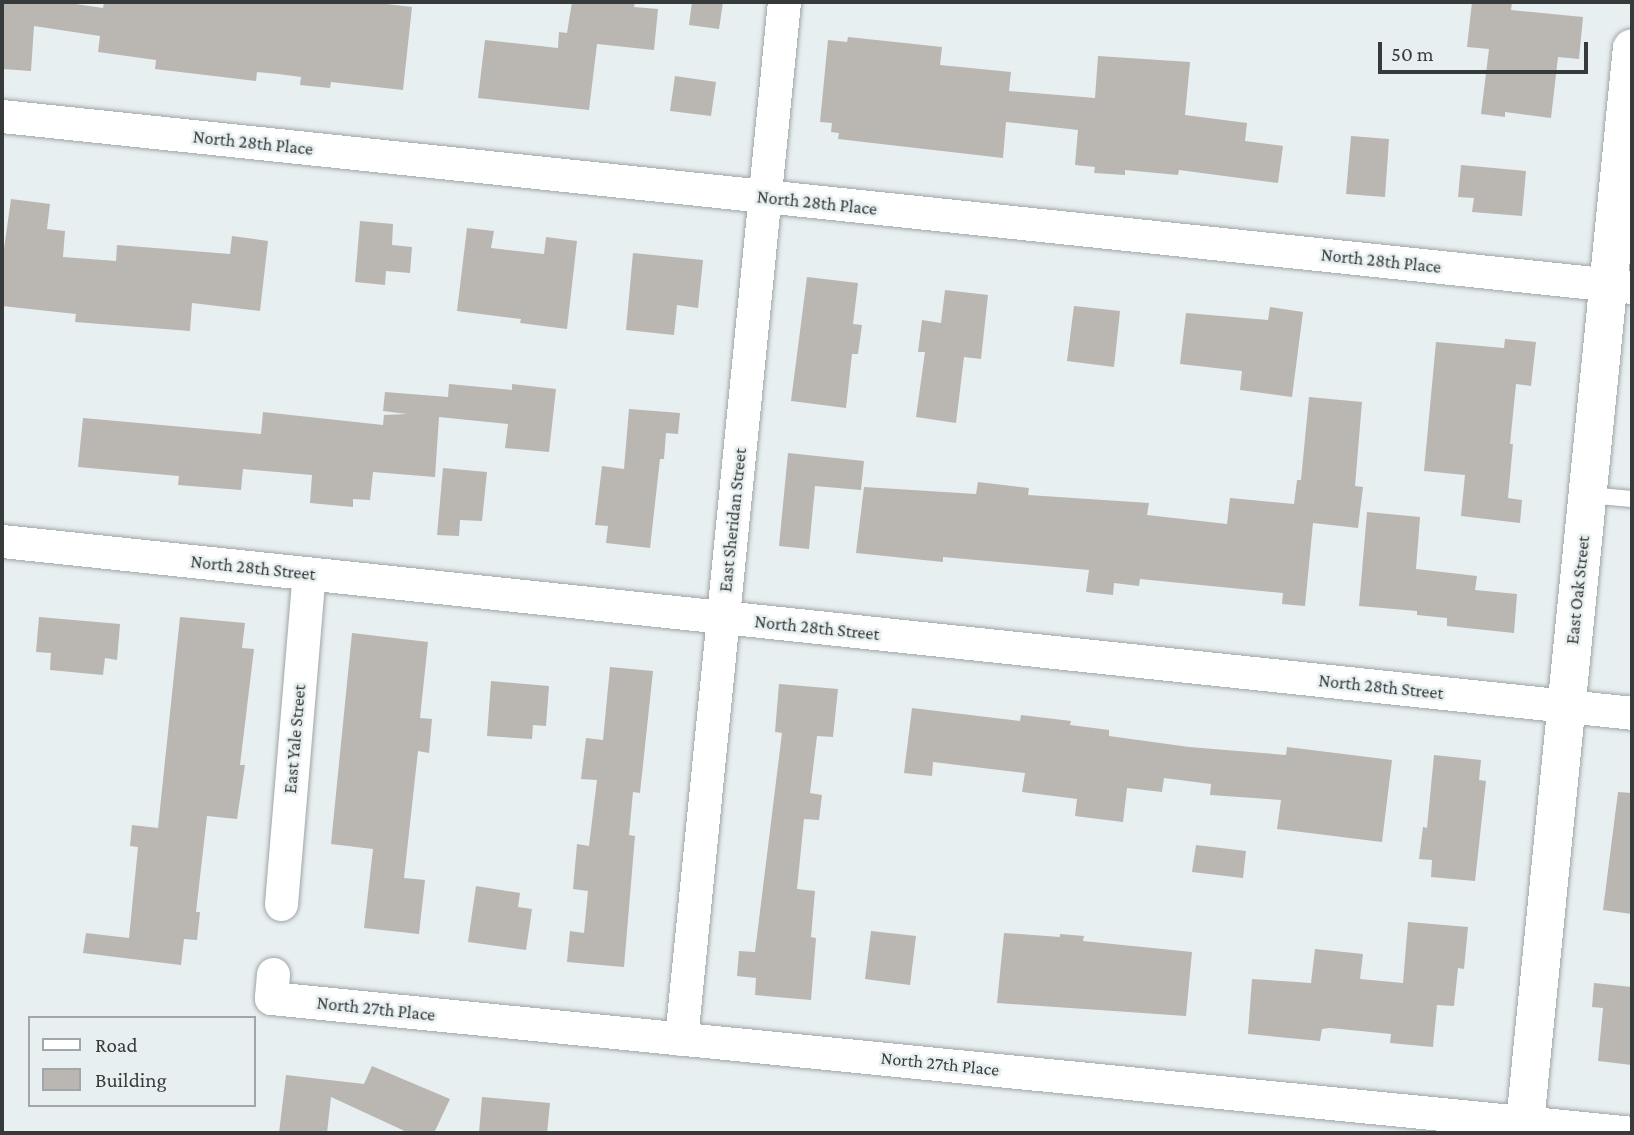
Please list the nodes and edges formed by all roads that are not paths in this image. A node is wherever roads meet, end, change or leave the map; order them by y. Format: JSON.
{"nodes":[{"id":1,"x":784,"y":2,"type":"edge"},
{"id":2,"x":1631,"y":65,"type":"edge"},
{"id":3,"x":2,"y":116,"type":"edge"},
{"id":4,"x":765,"y":197,"type":"junction"},
{"id":5,"x":1620,"y":286,"type":"edge"},
{"id":6,"x":1588,"y":495,"type":"junction"},
{"id":7,"x":1632,"y":499,"type":"edge"},
{"id":8,"x":2,"y":541,"type":"edge"},
{"id":9,"x":309,"y":574,"type":"junction"},
{"id":10,"x":723,"y":619,"type":"junction"},
{"id":11,"x":1567,"y":706,"type":"junction"},
{"id":12,"x":1632,"y":713,"type":"edge"},
{"id":13,"x":281,"y":904,"type":"dead end"},
{"id":14,"x":273,"y":974,"type":"dead end"},
{"id":15,"x":681,"y":1039,"type":"junction"},
{"id":16,"x":1525,"y":1128,"type":"edge"},
{"id":17,"x":1632,"y":1133,"type":"edge"}],
"edges":[{"from":1,"to":4,"type":"street","name":"East Sheridan Street"},
{"from":2,"to":5,"type":"street","name":"East Oak Street"},
{"from":3,"to":4,"type":"street","name":"North 28th Place"},
{"from":4,"to":5,"type":"street","name":"North 28th Place"},
{"from":4,"to":10,"type":"street","name":"East Sheridan Street"},
{"from":5,"to":6,"type":"street","name":"East Oak Street"},
{"from":6,"to":7,"type":"lane"},
{"from":6,"to":11,"type":"street","name":"East Oak Street"},
{"from":8,"to":9,"type":"street","name":"North 28th Street"},
{"from":9,"to":10,"type":"street","name":"North 28th Street"},
{"from":9,"to":13,"type":"street","name":"East Yale Street"},
{"from":10,"to":11,"type":"street","name":"North 28th Street"},
{"from":10,"to":15,"type":"street","name":"East Sheridan Street"},
{"from":11,"to":12,"type":"street","name":"North 28th Street"},
{"from":11,"to":16,"type":"street","name":"East Oak Street"},
{"from":14,"to":15,"type":"street","name":"North 27th Place"},
{"from":15,"to":16,"type":"street","name":"North 27th Place"},
{"from":16,"to":17,"type":"street","name":"North 27th Place"}]}
